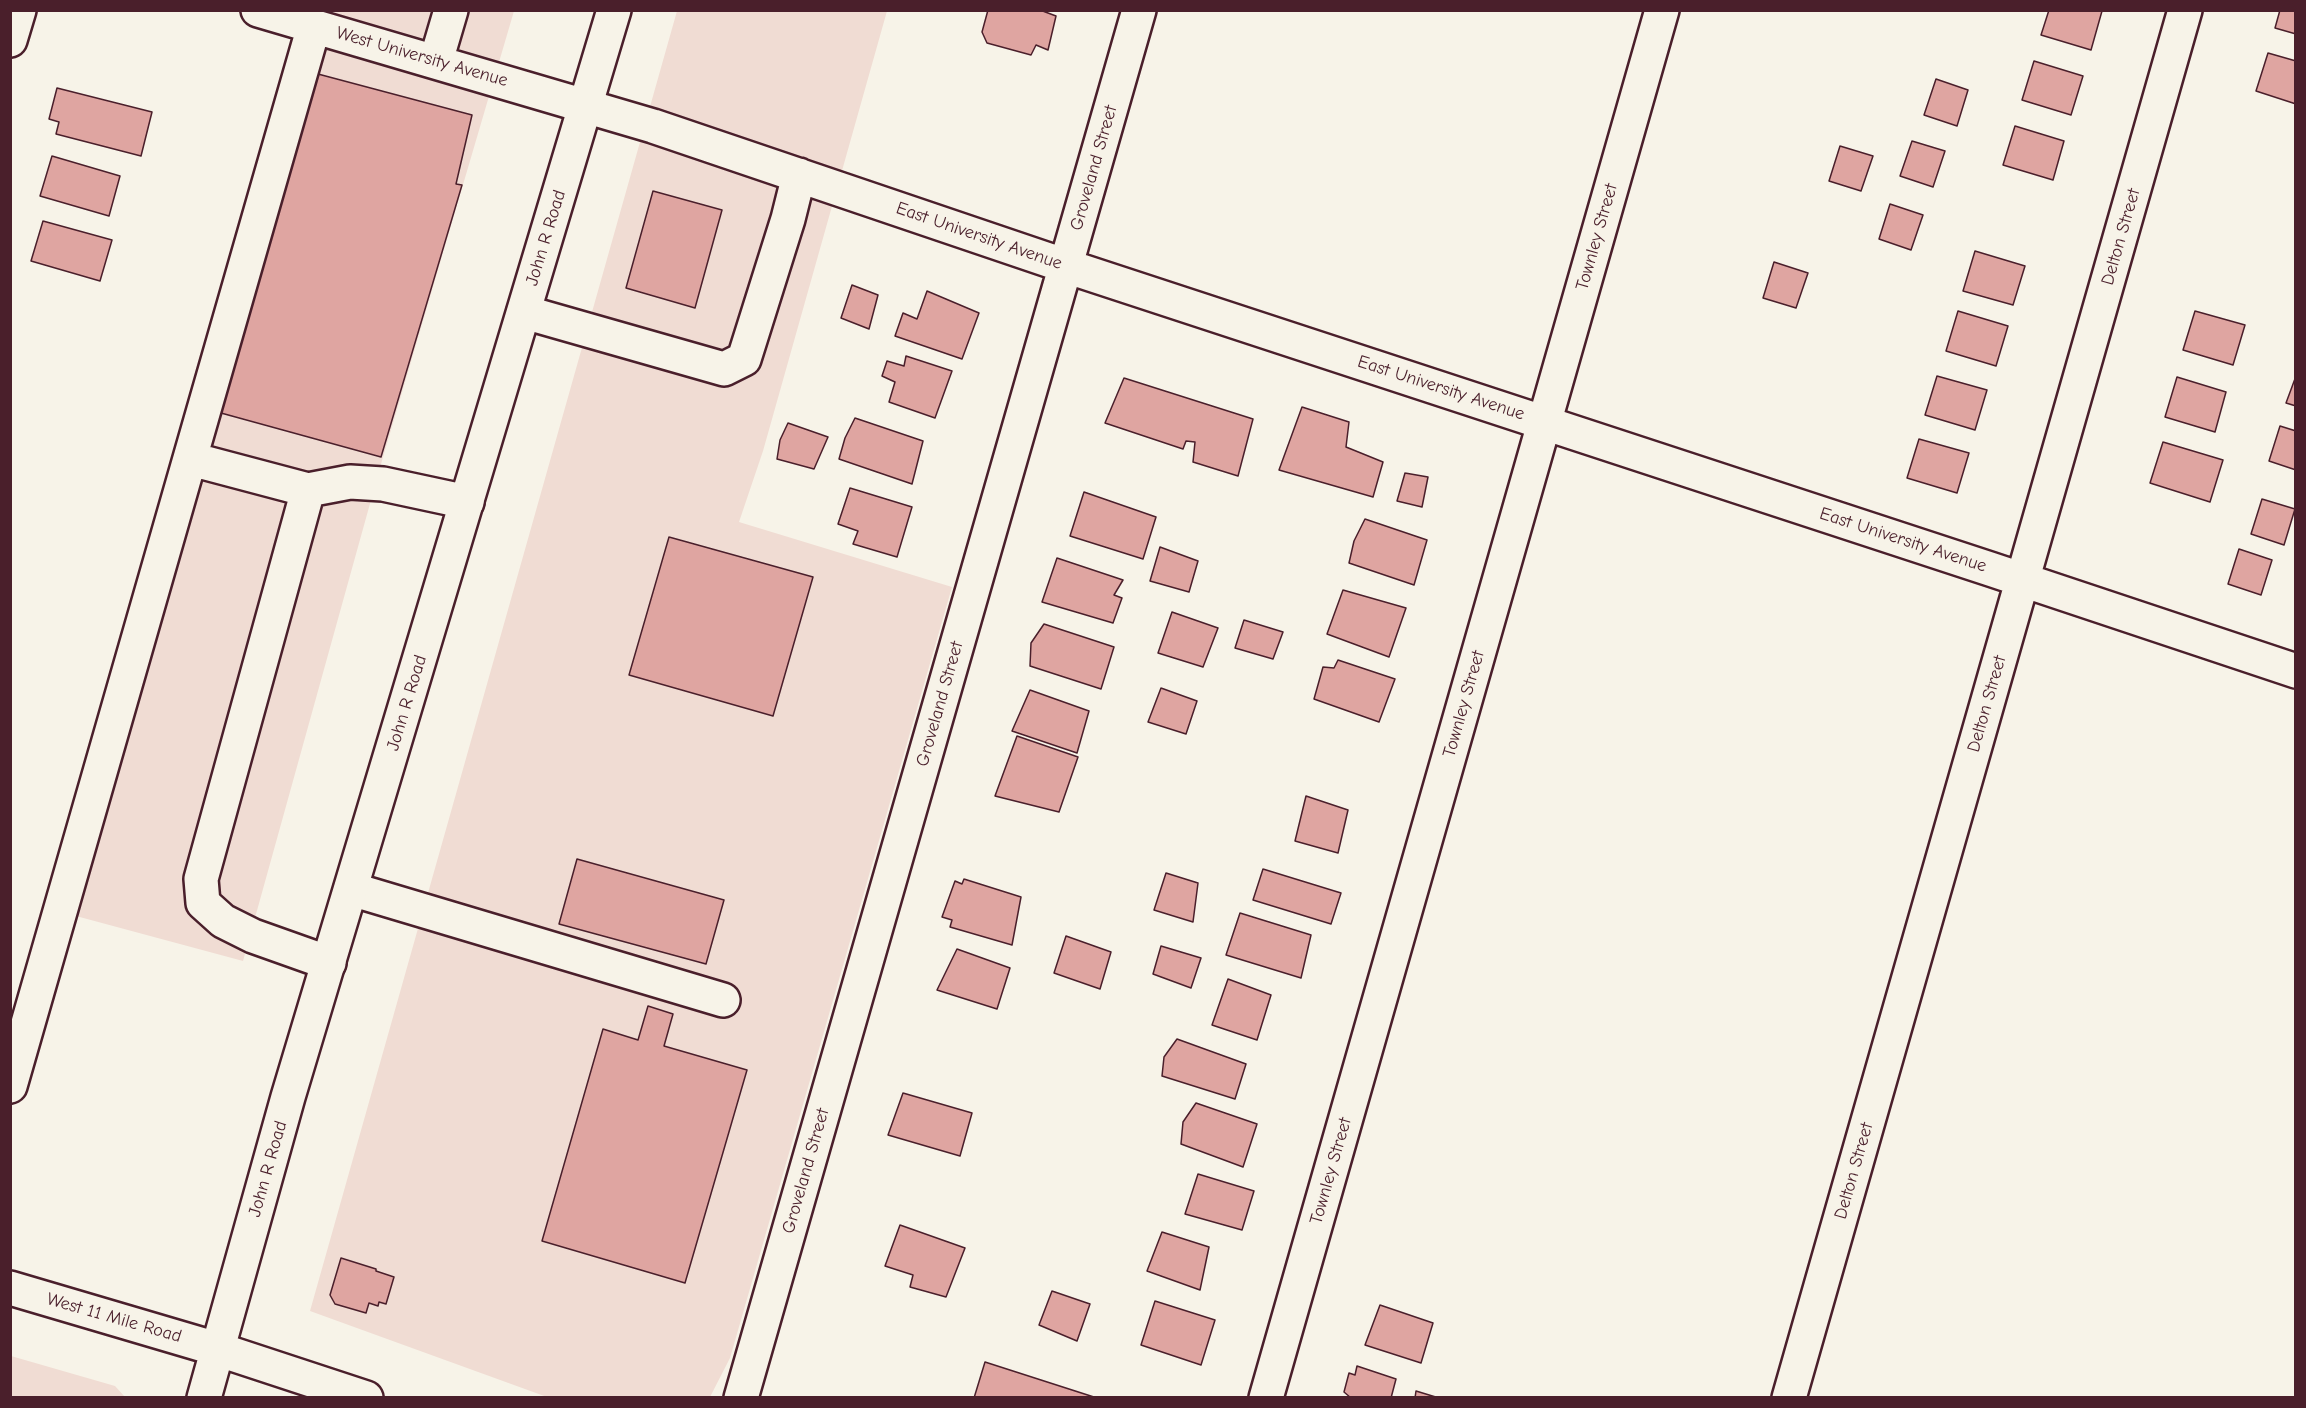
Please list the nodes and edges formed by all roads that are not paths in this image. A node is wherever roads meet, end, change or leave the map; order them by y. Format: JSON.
{"nodes":[{"id":1,"x":19,"y":10,"type":"edge"},
{"id":2,"x":258,"y":10,"type":"edge"},
{"id":3,"x":450,"y":10,"type":"edge"},
{"id":4,"x":614,"y":10,"type":"edge"},
{"id":5,"x":1139,"y":10,"type":"edge"},
{"id":6,"x":1662,"y":10,"type":"edge"},
{"id":7,"x":2185,"y":10,"type":"edge"},
{"id":8,"x":314,"y":26,"type":"junction"},
{"id":9,"x":10,"y":40,"type":"edge"},
{"id":10,"x":436,"y":61,"type":"junction"},
{"id":11,"x":587,"y":105,"type":"junction"},
{"id":12,"x":799,"y":175,"type":"junction"},
{"id":13,"x":1066,"y":266,"type":"junction"},
{"id":14,"x":524,"y":312,"type":"junction"},
{"id":15,"x":1544,"y":422,"type":"junction"},
{"id":16,"x":191,"y":459,"type":"junction"},
{"id":17,"x":308,"y":490,"type":"junction"},
{"id":18,"x":467,"y":502,"type":"junction"},
{"id":19,"x":2023,"y":580,"type":"junction"},
{"id":20,"x":2295,"y":671,"type":"edge"},
{"id":21,"x":351,"y":889,"type":"junction"},
{"id":22,"x":329,"y":963,"type":"junction"},
{"id":23,"x":723,"y":1000,"type":"dead end"},
{"id":24,"x":10,"y":1086,"type":"edge"},
{"id":25,"x":10,"y":1288,"type":"edge"},
{"id":26,"x":217,"y":1349,"type":"junction"},
{"id":27,"x":204,"y":1398,"type":"edge"},
{"id":28,"x":366,"y":1398,"type":"edge"},
{"id":29,"x":741,"y":1398,"type":"edge"},
{"id":30,"x":1266,"y":1398,"type":"edge"},
{"id":31,"x":1789,"y":1398,"type":"edge"}],
"edges":[{"from":1,"to":9,"type":"street"},
{"from":2,"to":8,"type":"street","name":"West University Avenue"},
{"from":3,"to":10,"type":"street"},
{"from":4,"to":11,"type":"street","name":"John R Road"},
{"from":5,"to":13,"type":"street","name":"Groveland Street"},
{"from":6,"to":15,"type":"street","name":"Townley Street"},
{"from":7,"to":19,"type":"street","name":"Delton Street"},
{"from":8,"to":10,"type":"street","name":"West University Avenue"},
{"from":8,"to":16,"type":"street"},
{"from":10,"to":11,"type":"street","name":"West University Avenue"},
{"from":11,"to":12,"type":"street","name":"East University Avenue"},
{"from":11,"to":14,"type":"street","name":"John R Road"},
{"from":12,"to":13,"type":"street","name":"East University Avenue"},
{"from":12,"to":14,"type":"street"},
{"from":13,"to":15,"type":"street","name":"East University Avenue"},
{"from":13,"to":29,"type":"street","name":"Groveland Street"},
{"from":14,"to":18,"type":"street","name":"John R Road"},
{"from":15,"to":19,"type":"street","name":"East University Avenue"},
{"from":15,"to":30,"type":"street","name":"Townley Street"},
{"from":16,"to":17,"type":"street"},
{"from":16,"to":24,"type":"street"},
{"from":17,"to":18,"type":"street"},
{"from":17,"to":22,"type":"street"},
{"from":18,"to":21,"type":"street","name":"John R Road"},
{"from":19,"to":20,"type":"street","name":"East University Avenue"},
{"from":19,"to":31,"type":"street","name":"Delton Street"},
{"from":21,"to":22,"type":"street","name":"John R Road"},
{"from":21,"to":23,"type":"street"},
{"from":22,"to":26,"type":"street","name":"John R Road"},
{"from":25,"to":26,"type":"street","name":"West 11 Mile Road"},
{"from":26,"to":27,"type":"street","name":"John R Road"},
{"from":26,"to":28,"type":"street","name":"West 11 Mile Road"}]}
